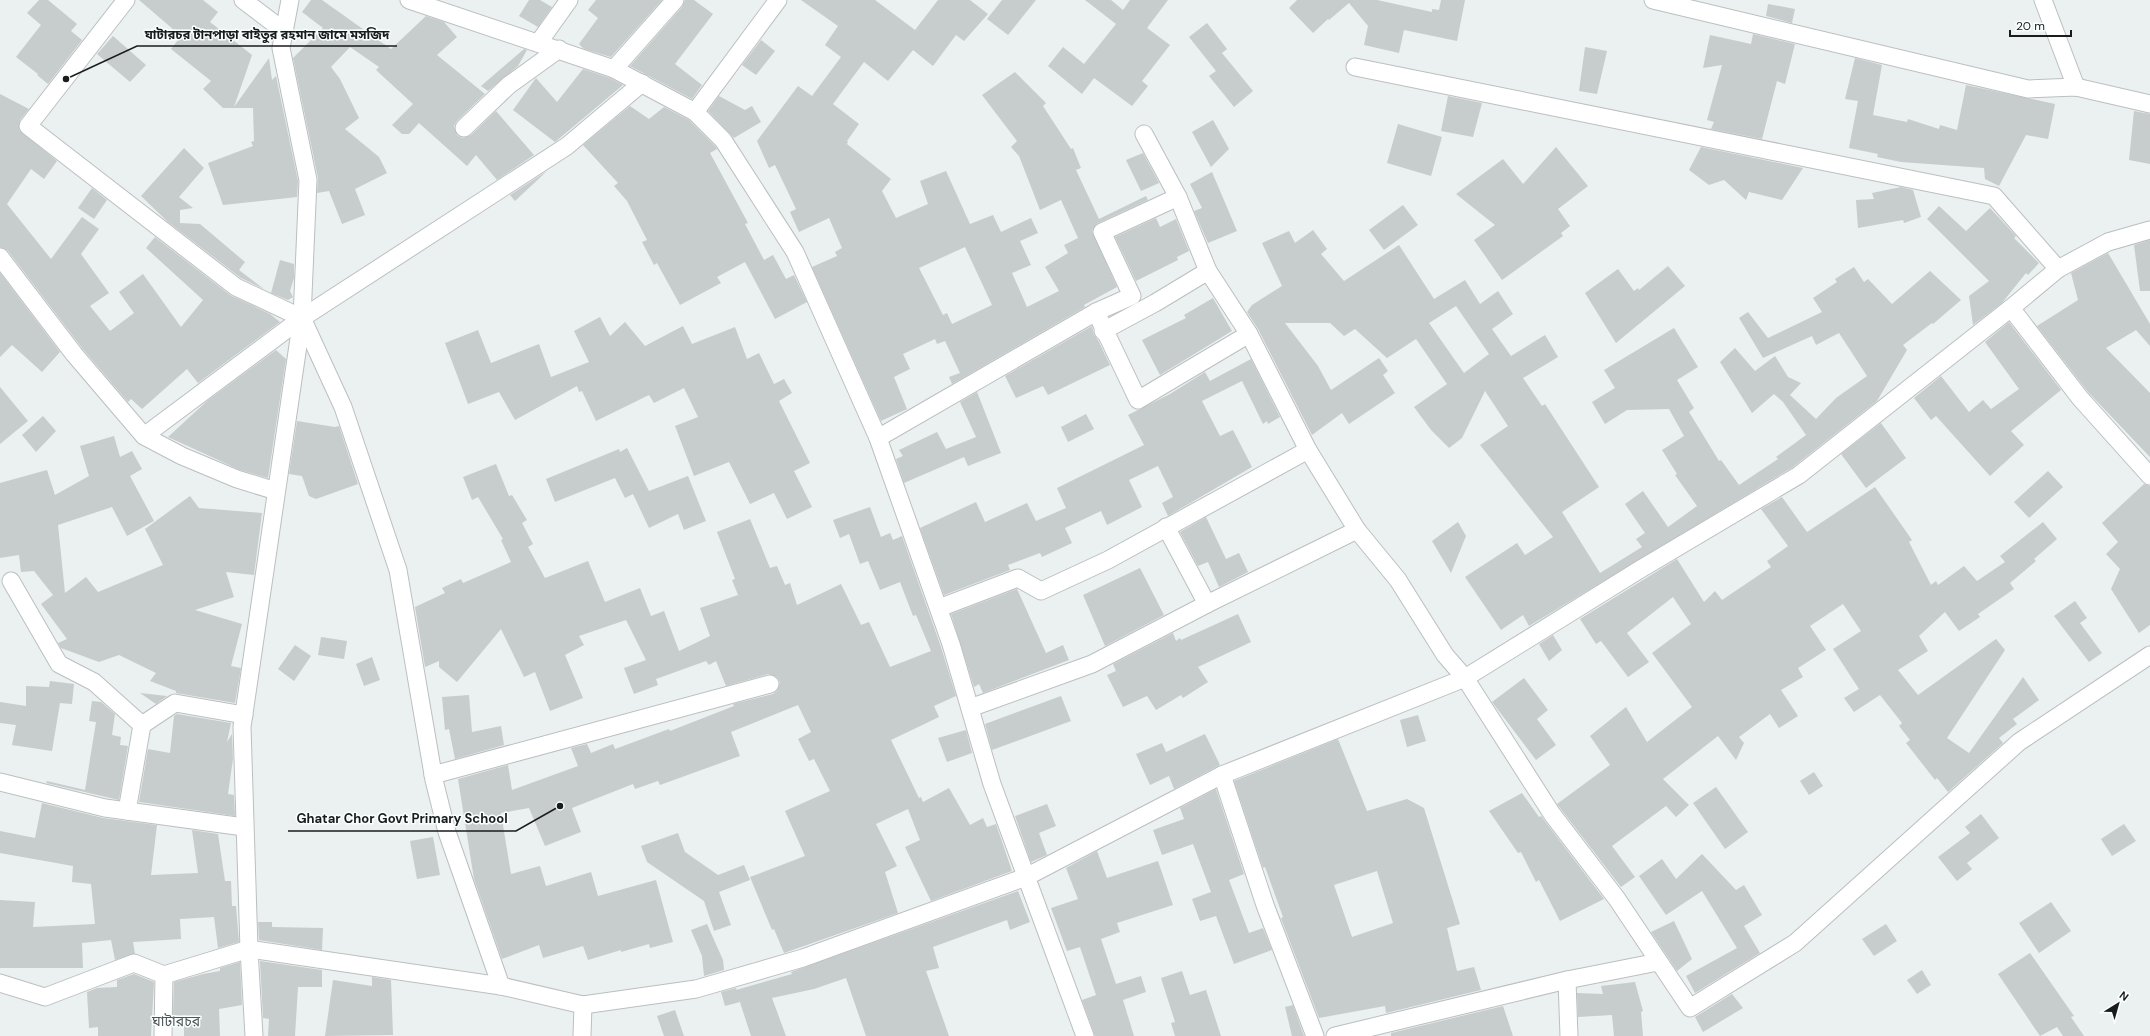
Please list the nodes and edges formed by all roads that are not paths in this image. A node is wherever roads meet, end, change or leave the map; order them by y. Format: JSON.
{"nodes":[{"id":1,"x":126,"y":0,"type":"edge"},
{"id":2,"x":243,"y":0,"type":"edge"},
{"id":3,"x":290,"y":0,"type":"edge"},
{"id":4,"x":410,"y":0,"type":"edge"},
{"id":5,"x":568,"y":0,"type":"edge"},
{"id":6,"x":675,"y":0,"type":"edge"},
{"id":7,"x":778,"y":0,"type":"edge"},
{"id":8,"x":1653,"y":0,"type":"edge"},
{"id":9,"x":2043,"y":0,"type":"edge"},
{"id":10,"x":284,"y":31,"type":"junction"},
{"id":11,"x":539,"y":42,"type":"junction"},
{"id":12,"x":559,"y":49,"type":"junction"},
{"id":13,"x":1355,"y":67,"type":"dead end"},
{"id":14,"x":614,"y":69,"type":"junction"},
{"id":15,"x":642,"y":83,"type":"junction"},
{"id":16,"x":2076,"y":87,"type":"junction"},
{"id":17,"x":2150,"y":104,"type":"edge"},
{"id":18,"x":695,"y":112,"type":"junction"},
{"id":19,"x":464,"y":128,"type":"dead end"},
{"id":20,"x":1144,"y":134,"type":"dead end"},
{"id":21,"x":1178,"y":197,"type":"junction"},
{"id":22,"x":2150,"y":230,"type":"edge"},
{"id":23,"x":0,"y":257,"type":"edge"},
{"id":24,"x":2058,"y":269,"type":"junction"},
{"id":25,"x":1208,"y":271,"type":"junction"},
{"id":26,"x":2012,"y":308,"type":"junction"},
{"id":27,"x":1096,"y":312,"type":"junction"},
{"id":28,"x":302,"y":318,"type":"junction"},
{"id":29,"x":1103,"y":331,"type":"junction"},
{"id":30,"x":1249,"y":334,"type":"junction"},
{"id":31,"x":144,"y":436,"type":"junction"},
{"id":32,"x":878,"y":438,"type":"junction"},
{"id":33,"x":1308,"y":450,"type":"junction"},
{"id":34,"x":2150,"y":476,"type":"edge"},
{"id":35,"x":276,"y":491,"type":"junction"},
{"id":36,"x":1166,"y":527,"type":"junction"},
{"id":37,"x":1357,"y":530,"type":"junction"},
{"id":38,"x":11,"y":581,"type":"dead end"},
{"id":39,"x":1207,"y":604,"type":"junction"},
{"id":40,"x":939,"y":608,"type":"junction"},
{"id":41,"x":2150,"y":655,"type":"edge"},
{"id":42,"x":1465,"y":678,"type":"junction"},
{"id":43,"x":770,"y":684,"type":"dead end"},
{"id":44,"x":970,"y":708,"type":"junction"},
{"id":45,"x":244,"y":715,"type":"junction"},
{"id":46,"x":142,"y":725,"type":"junction"},
{"id":47,"x":433,"y":775,"type":"junction"},
{"id":48,"x":1222,"y":775,"type":"junction"},
{"id":49,"x":0,"y":782,"type":"edge"},
{"id":50,"x":127,"y":811,"type":"junction"},
{"id":51,"x":244,"y":827,"type":"junction"},
{"id":52,"x":1026,"y":877,"type":"junction"},
{"id":53,"x":249,"y":949,"type":"junction"},
{"id":54,"x":1658,"y":962,"type":"junction"},
{"id":55,"x":164,"y":975,"type":"junction"},
{"id":56,"x":1567,"y":980,"type":"junction"},
{"id":57,"x":0,"y":983,"type":"edge"},
{"id":58,"x":501,"y":986,"type":"junction"},
{"id":59,"x":583,"y":1004,"type":"junction"},
{"id":60,"x":163,"y":1036,"type":"edge"},
{"id":61,"x":254,"y":1036,"type":"edge"},
{"id":62,"x":582,"y":1036,"type":"edge"},
{"id":63,"x":1085,"y":1036,"type":"edge"},
{"id":64,"x":1314,"y":1036,"type":"edge"},
{"id":65,"x":1335,"y":1036,"type":"edge"},
{"id":66,"x":1569,"y":1036,"type":"edge"}],
"edges":[{"from":1,"to":28,"type":"street"},
{"from":2,"to":10,"type":"street"},
{"from":3,"to":10,"type":"street"},
{"from":4,"to":11,"type":"street"},
{"from":5,"to":11,"type":"street"},
{"from":6,"to":14,"type":"street"},
{"from":7,"to":18,"type":"street"},
{"from":8,"to":16,"type":"street"},
{"from":9,"to":16,"type":"street"},
{"from":10,"to":28,"type":"street"},
{"from":11,"to":12,"type":"street"},
{"from":12,"to":14,"type":"street"},
{"from":12,"to":19,"type":"street"},
{"from":13,"to":24,"type":"street"},
{"from":14,"to":15,"type":"street"},
{"from":15,"to":18,"type":"street"},
{"from":15,"to":28,"type":"street"},
{"from":16,"to":17,"type":"street"},
{"from":18,"to":32,"type":"street"},
{"from":20,"to":21,"type":"street"},
{"from":21,"to":25,"type":"street"},
{"from":21,"to":27,"type":"street"},
{"from":22,"to":24,"type":"street"},
{"from":23,"to":31,"type":"street"},
{"from":24,"to":26,"type":"street"},
{"from":25,"to":29,"type":"street"},
{"from":25,"to":30,"type":"street"},
{"from":26,"to":34,"type":"street"},
{"from":26,"to":42,"type":"street"},
{"from":27,"to":29,"type":"street"},
{"from":27,"to":32,"type":"street"},
{"from":28,"to":31,"type":"street"},
{"from":28,"to":35,"type":"street"},
{"from":28,"to":47,"type":"street"},
{"from":29,"to":30,"type":"street"},
{"from":30,"to":33,"type":"street"},
{"from":31,"to":35,"type":"street"},
{"from":32,"to":40,"type":"street"},
{"from":33,"to":36,"type":"street"},
{"from":33,"to":37,"type":"street"},
{"from":35,"to":45,"type":"street"},
{"from":36,"to":39,"type":"street"},
{"from":36,"to":40,"type":"street"},
{"from":37,"to":39,"type":"street"},
{"from":37,"to":42,"type":"street"},
{"from":38,"to":46,"type":"street"},
{"from":39,"to":44,"type":"street"},
{"from":40,"to":44,"type":"street"},
{"from":41,"to":54,"type":"street"},
{"from":42,"to":48,"type":"street"},
{"from":42,"to":54,"type":"street"},
{"from":43,"to":47,"type":"street"},
{"from":44,"to":52,"type":"street"},
{"from":45,"to":46,"type":"street"},
{"from":45,"to":51,"type":"street"},
{"from":46,"to":50,"type":"street"},
{"from":47,"to":58,"type":"street"},
{"from":48,"to":52,"type":"street"},
{"from":48,"to":64,"type":"street"},
{"from":49,"to":50,"type":"street"},
{"from":50,"to":51,"type":"street"},
{"from":51,"to":53,"type":"street"},
{"from":52,"to":59,"type":"street"},
{"from":52,"to":63,"type":"street"},
{"from":53,"to":55,"type":"street"},
{"from":53,"to":58,"type":"street"},
{"from":53,"to":61,"type":"street"},
{"from":54,"to":56,"type":"street"},
{"from":55,"to":57,"type":"street"},
{"from":55,"to":60,"type":"street"},
{"from":56,"to":65,"type":"street"},
{"from":56,"to":66,"type":"street"},
{"from":58,"to":59,"type":"street"},
{"from":59,"to":62,"type":"street"}]}
